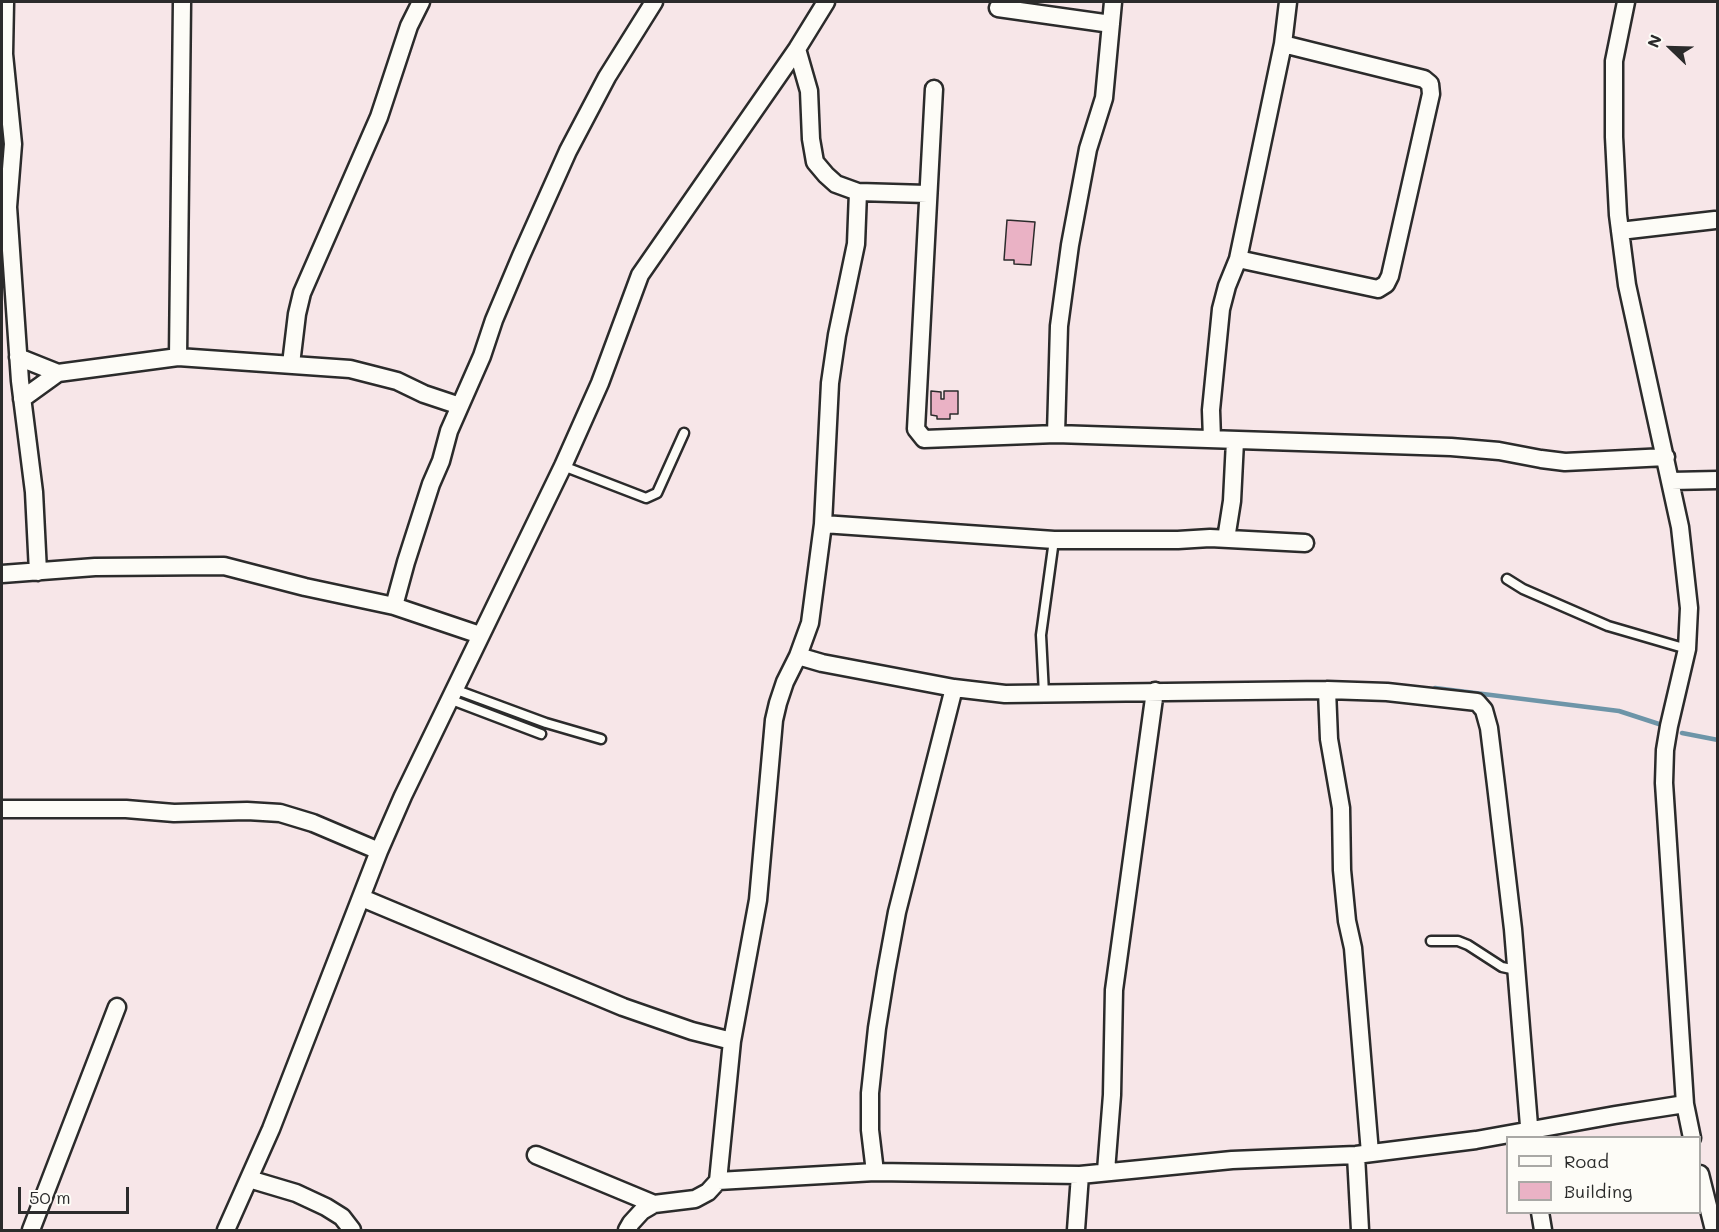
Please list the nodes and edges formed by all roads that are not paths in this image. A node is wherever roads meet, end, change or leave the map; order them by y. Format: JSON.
{"nodes":[{"id":1,"x":5,"y":2,"type":"edge"},
{"id":2,"x":182,"y":2,"type":"edge"},
{"id":3,"x":421,"y":2,"type":"edge"},
{"id":4,"x":654,"y":2,"type":"edge"},
{"id":5,"x":826,"y":2,"type":"edge"},
{"id":6,"x":1113,"y":2,"type":"edge"},
{"id":7,"x":1288,"y":2,"type":"edge"},
{"id":8,"x":1626,"y":2,"type":"edge"},
{"id":9,"x":998,"y":8,"type":"dead end"},
{"id":10,"x":1111,"y":24,"type":"junction"},
{"id":11,"x":1283,"y":44,"type":"junction"},
{"id":12,"x":797,"y":49,"type":"junction"},
{"id":13,"x":934,"y":89,"type":"dead end"},
{"id":14,"x":858,"y":192,"type":"junction"},
{"id":15,"x":927,"y":194,"type":"junction"},
{"id":16,"x":1715,"y":220,"type":"dead end"},
{"id":17,"x":1620,"y":231,"type":"junction"},
{"id":18,"x":1238,"y":259,"type":"junction"},
{"id":19,"x":18,"y":357,"type":"junction"},
{"id":20,"x":178,"y":357,"type":"junction"},
{"id":21,"x":291,"y":364,"type":"junction"},
{"id":22,"x":58,"y":373,"type":"junction"},
{"id":23,"x":22,"y":399,"type":"junction"},
{"id":24,"x":460,"y":406,"type":"junction"},
{"id":25,"x":684,"y":433,"type":"dead end"},
{"id":26,"x":1056,"y":434,"type":"junction"},
{"id":27,"x":1212,"y":439,"type":"junction"},
{"id":28,"x":1236,"y":441,"type":"junction"},
{"id":29,"x":1666,"y":456,"type":"junction"},
{"id":30,"x":563,"y":466,"type":"junction"},
{"id":31,"x":1718,"y":480,"type":"edge"},
{"id":32,"x":1671,"y":481,"type":"junction"},
{"id":33,"x":822,"y":524,"type":"junction"},
{"id":34,"x":1226,"y":539,"type":"junction"},
{"id":35,"x":1054,"y":540,"type":"junction"},
{"id":36,"x":1305,"y":543,"type":"dead end"},
{"id":37,"x":39,"y":572,"type":"junction"},
{"id":38,"x":2,"y":574,"type":"edge"},
{"id":39,"x":1507,"y":579,"type":"dead end"},
{"id":40,"x":394,"y":606,"type":"junction"},
{"id":41,"x":480,"y":635,"type":"junction"},
{"id":42,"x":1687,"y":649,"type":"junction"},
{"id":43,"x":798,"y":656,"type":"junction"},
{"id":44,"x":954,"y":688,"type":"junction"},
{"id":45,"x":1327,"y":690,"type":"junction"},
{"id":46,"x":1155,"y":691,"type":"junction"},
{"id":47,"x":452,"y":694,"type":"junction"},
{"id":48,"x":1044,"y":694,"type":"junction"},
{"id":49,"x":541,"y":734,"type":"dead end"},
{"id":50,"x":601,"y":739,"type":"dead end"},
{"id":51,"x":2,"y":809,"type":"edge"},
{"id":52,"x":379,"y":851,"type":"junction"},
{"id":53,"x":362,"y":898,"type":"junction"},
{"id":54,"x":1431,"y":941,"type":"dead end"},
{"id":55,"x":1516,"y":970,"type":"junction"},
{"id":56,"x":117,"y":1007,"type":"dead end"},
{"id":57,"x":732,"y":1041,"type":"junction"},
{"id":58,"x":1685,"y":1104,"type":"junction"},
{"id":59,"x":1530,"y":1134,"type":"edge"},
{"id":60,"x":1513,"y":1136,"type":"edge"},
{"id":61,"x":1692,"y":1136,"type":"edge"},
{"id":62,"x":1506,"y":1137,"type":"edge"},
{"id":63,"x":1363,"y":1154,"type":"junction"},
{"id":64,"x":536,"y":1155,"type":"dead end"},
{"id":65,"x":875,"y":1172,"type":"junction"},
{"id":66,"x":1106,"y":1172,"type":"junction"},
{"id":67,"x":1080,"y":1175,"type":"junction"},
{"id":68,"x":1701,"y":1178,"type":"edge"},
{"id":69,"x":249,"y":1179,"type":"junction"},
{"id":70,"x":718,"y":1181,"type":"junction"},
{"id":71,"x":654,"y":1204,"type":"junction"},
{"id":72,"x":1540,"y":1214,"type":"edge"},
{"id":73,"x":30,"y":1230,"type":"edge"},
{"id":74,"x":226,"y":1230,"type":"edge"},
{"id":75,"x":352,"y":1230,"type":"edge"},
{"id":76,"x":627,"y":1230,"type":"edge"},
{"id":77,"x":1076,"y":1230,"type":"edge"},
{"id":78,"x":1360,"y":1230,"type":"edge"},
{"id":79,"x":1543,"y":1230,"type":"edge"},
{"id":80,"x":1714,"y":1230,"type":"edge"}],
"edges":[{"from":1,"to":19,"type":"street"},
{"from":2,"to":20,"type":"street"},
{"from":3,"to":21,"type":"street"},
{"from":4,"to":24,"type":"street"},
{"from":5,"to":12,"type":"street"},
{"from":6,"to":10,"type":"street"},
{"from":7,"to":11,"type":"street"},
{"from":8,"to":17,"type":"street"},
{"from":9,"to":10,"type":"street"},
{"from":10,"to":26,"type":"street"},
{"from":11,"to":18,"type":"street"},
{"from":11,"to":18,"type":"street"},
{"from":12,"to":14,"type":"street"},
{"from":12,"to":30,"type":"street"},
{"from":13,"to":15,"type":"street"},
{"from":14,"to":15,"type":"street"},
{"from":14,"to":33,"type":"street"},
{"from":15,"to":26,"type":"street"},
{"from":16,"to":17,"type":"street"},
{"from":17,"to":29,"type":"street"},
{"from":18,"to":27,"type":"street"},
{"from":19,"to":22,"type":"street"},
{"from":19,"to":23,"type":"street"},
{"from":20,"to":21,"type":"street"},
{"from":20,"to":22,"type":"street"},
{"from":21,"to":24,"type":"street"},
{"from":22,"to":23,"type":"street"},
{"from":23,"to":37,"type":"street"},
{"from":24,"to":40,"type":"street"},
{"from":25,"to":30,"type":"lane"},
{"from":26,"to":27,"type":"street"},
{"from":27,"to":28,"type":"street"},
{"from":28,"to":29,"type":"street"},
{"from":28,"to":34,"type":"street"},
{"from":29,"to":32,"type":"street"},
{"from":30,"to":41,"type":"street"},
{"from":31,"to":32,"type":"street"},
{"from":32,"to":42,"type":"street"},
{"from":33,"to":35,"type":"street"},
{"from":33,"to":43,"type":"street"},
{"from":34,"to":35,"type":"street"},
{"from":34,"to":36,"type":"street"},
{"from":35,"to":48,"type":"lane"},
{"from":37,"to":38,"type":"street"},
{"from":37,"to":40,"type":"street"},
{"from":39,"to":42,"type":"lane"},
{"from":40,"to":41,"type":"street"},
{"from":41,"to":47,"type":"street"},
{"from":42,"to":58,"type":"street"},
{"from":43,"to":44,"type":"street"},
{"from":43,"to":57,"type":"street"},
{"from":44,"to":48,"type":"street"},
{"from":44,"to":65,"type":"street"},
{"from":45,"to":46,"type":"street"},
{"from":45,"to":55,"type":"street"},
{"from":45,"to":63,"type":"street"},
{"from":46,"to":48,"type":"street"},
{"from":46,"to":66,"type":"street"},
{"from":47,"to":49,"type":"lane"},
{"from":47,"to":50,"type":"lane"},
{"from":47,"to":52,"type":"street"},
{"from":51,"to":52,"type":"street"},
{"from":52,"to":53,"type":"street"},
{"from":53,"to":57,"type":"street"},
{"from":53,"to":69,"type":"street"},
{"from":54,"to":55,"type":"lane"},
{"from":55,"to":59,"type":"street"},
{"from":56,"to":73,"type":"street"},
{"from":57,"to":70,"type":"street"},
{"from":58,"to":59,"type":"street"},
{"from":58,"to":61,"type":"street"},
{"from":59,"to":60,"type":"street"},
{"from":62,"to":63,"type":"street"},
{"from":63,"to":66,"type":"street"},
{"from":63,"to":78,"type":"street"},
{"from":64,"to":71,"type":"street"},
{"from":65,"to":67,"type":"street"},
{"from":65,"to":70,"type":"street"},
{"from":66,"to":67,"type":"street"},
{"from":67,"to":77,"type":"street"},
{"from":68,"to":80,"type":"street"},
{"from":69,"to":74,"type":"street"},
{"from":69,"to":75,"type":"street"},
{"from":70,"to":71,"type":"street"},
{"from":71,"to":76,"type":"street"},
{"from":72,"to":79,"type":"street"}]}
